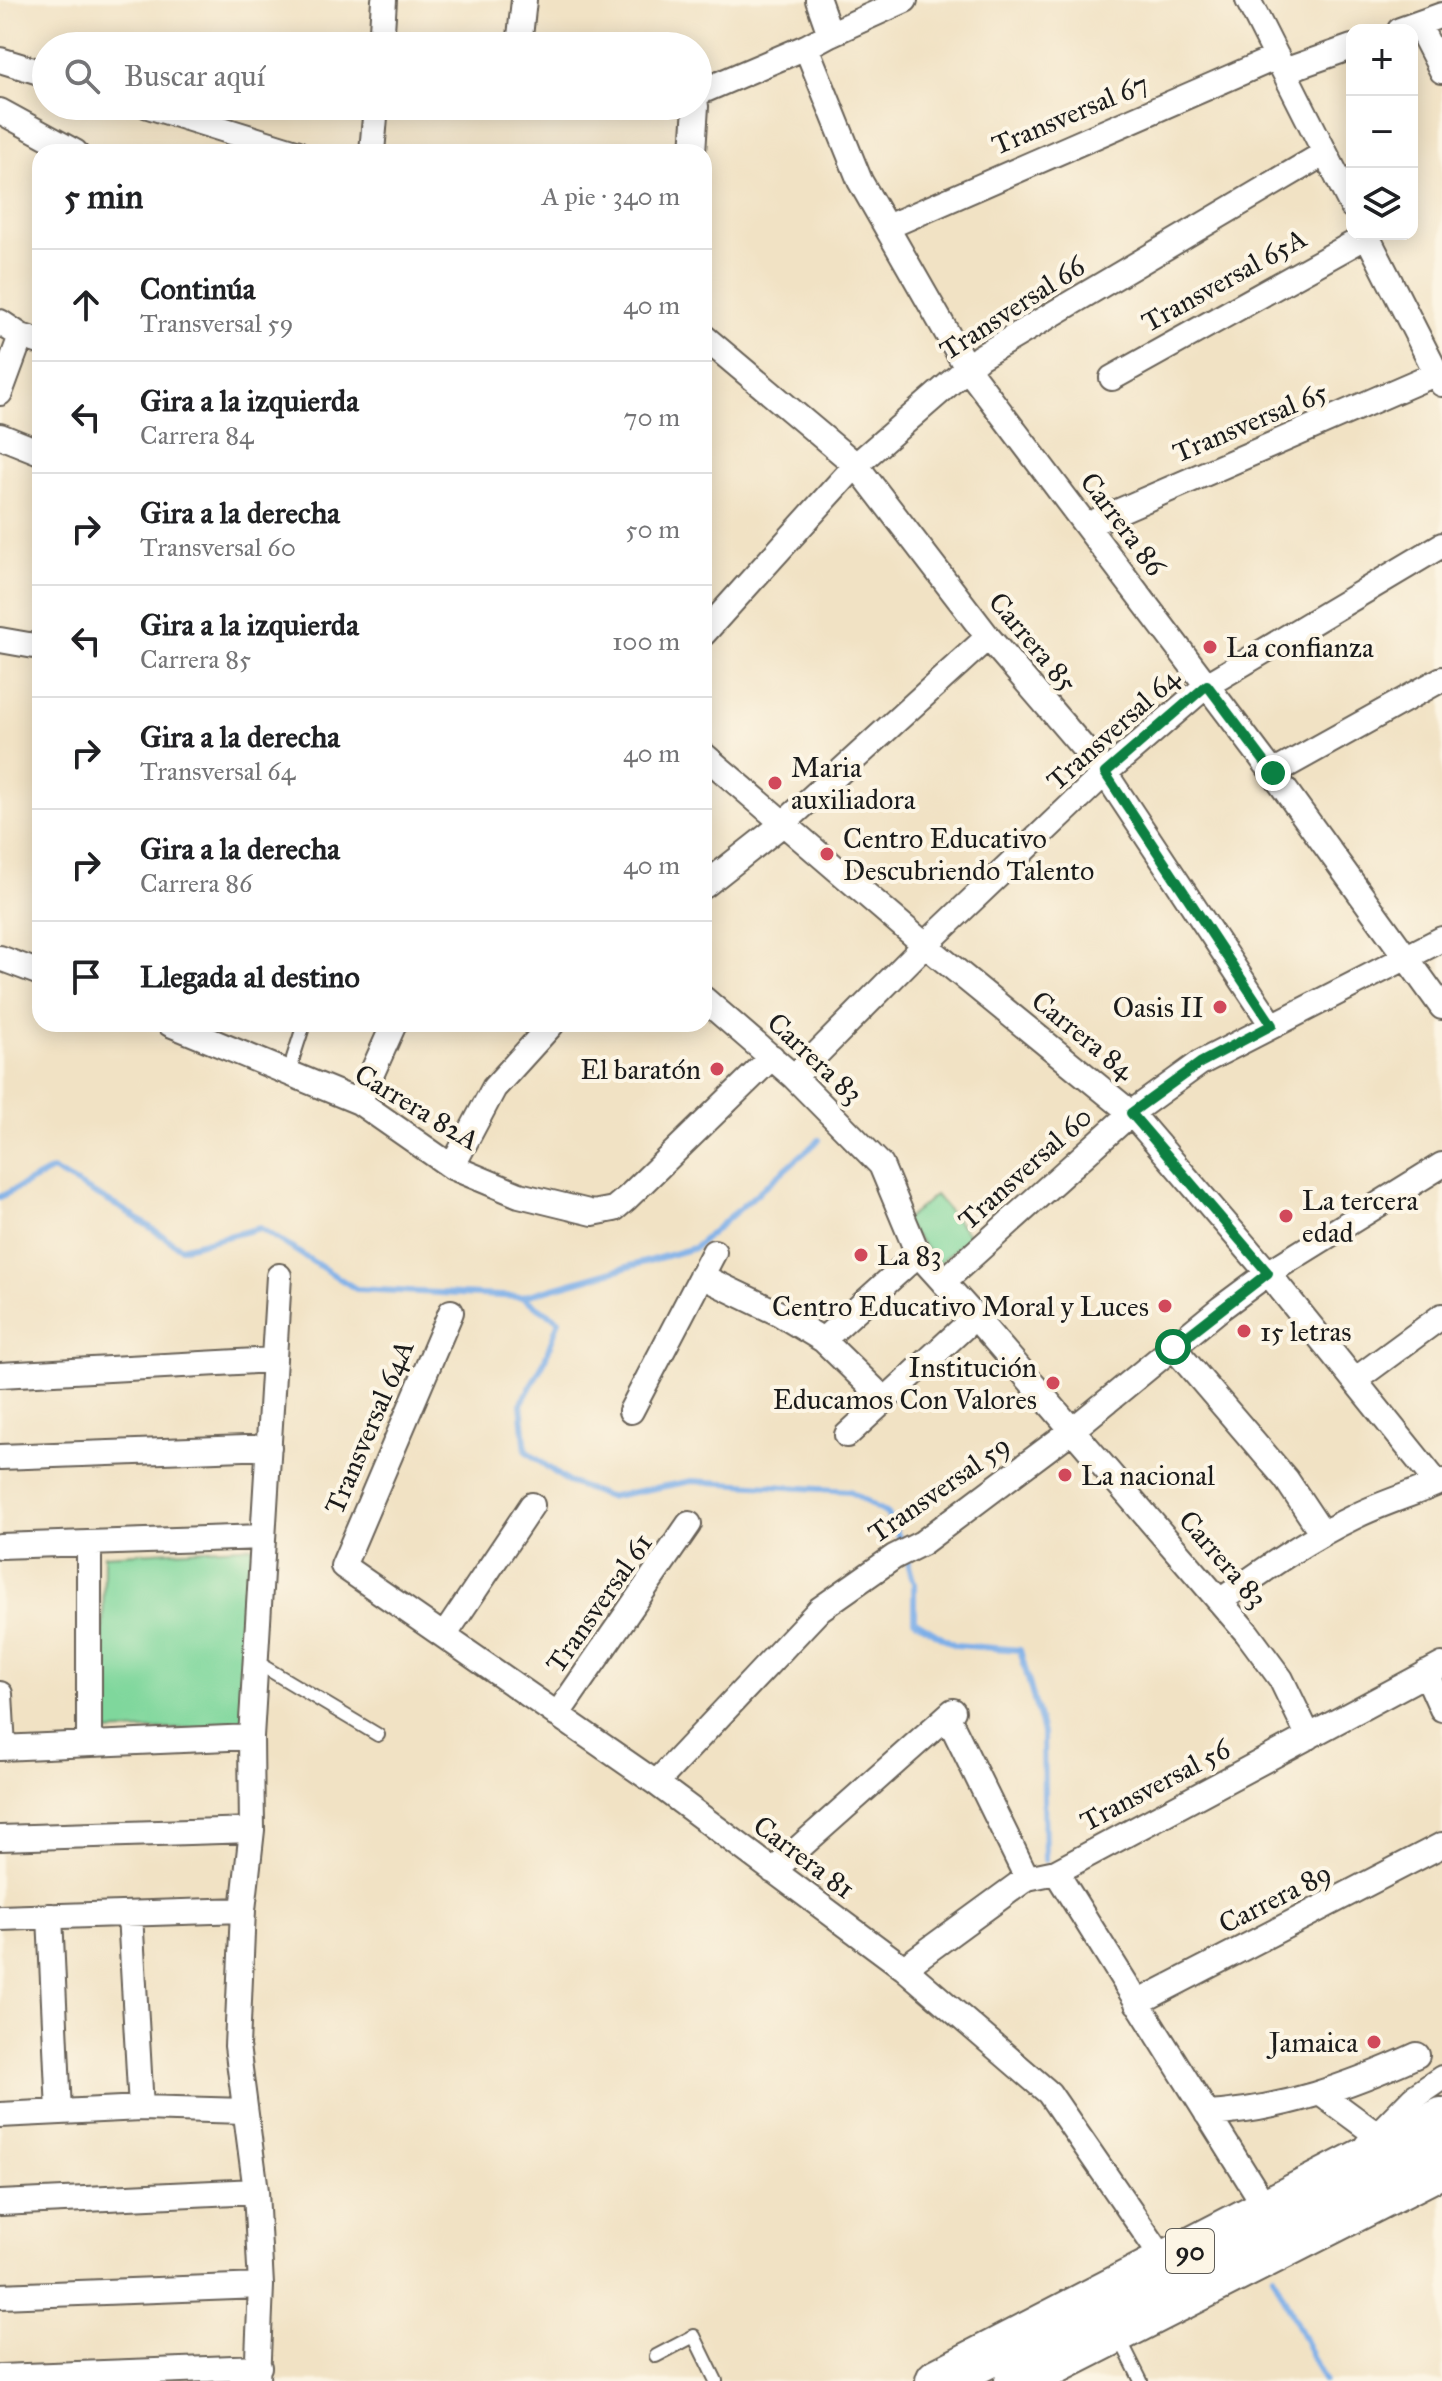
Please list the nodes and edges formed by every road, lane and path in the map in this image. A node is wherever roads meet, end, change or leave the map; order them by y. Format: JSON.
{"nodes":[{"id":1,"x":373,"y":0,"type":"edge"},
{"id":2,"x":384,"y":0,"type":"edge"},
{"id":3,"x":524,"y":0,"type":"edge"},
{"id":4,"x":818,"y":0,"type":"edge"},
{"id":5,"x":905,"y":0,"type":"edge"},
{"id":6,"x":1248,"y":0,"type":"edge"},
{"id":7,"x":1442,"y":15,"type":"edge"},
{"id":8,"x":1417,"y":24,"type":"edge"},
{"id":9,"x":382,"y":32,"type":"edge"},
{"id":10,"x":521,"y":32,"type":"edge"},
{"id":11,"x":830,"y":34,"type":"junction"},
{"id":12,"x":1418,"y":39,"type":"edge"},
{"id":13,"x":806,"y":47,"type":"junction"},
{"id":14,"x":1346,"y":48,"type":"edge"},
{"id":15,"x":0,"y":60,"type":"edge"},
{"id":16,"x":1280,"y":64,"type":"junction"},
{"id":17,"x":32,"y":70,"type":"edge"},
{"id":18,"x":1442,"y":71,"type":"edge"},
{"id":19,"x":712,"y":87,"type":"edge"},
{"id":20,"x":0,"y":111,"type":"edge"},
{"id":21,"x":193,"y":120,"type":"edge"},
{"id":22,"x":375,"y":120,"type":"edge"},
{"id":23,"x":695,"y":120,"type":"edge"},
{"id":24,"x":60,"y":144,"type":"edge"},
{"id":25,"x":270,"y":144,"type":"edge"},
{"id":26,"x":373,"y":144,"type":"edge"},
{"id":27,"x":694,"y":144,"type":"edge"},
{"id":28,"x":1325,"y":153,"type":"junction"},
{"id":29,"x":1346,"y":194,"type":"edge"},
{"id":30,"x":887,"y":227,"type":"junction"},
{"id":31,"x":1358,"y":240,"type":"edge"},
{"id":32,"x":1370,"y":240,"type":"edge"},
{"id":33,"x":0,"y":322,"type":"edge"},
{"id":34,"x":30,"y":339,"type":"edge"},
{"id":35,"x":712,"y":344,"type":"edge"},
{"id":36,"x":967,"y":368,"type":"junction"},
{"id":37,"x":1112,"y":378,"type":"dead end"},
{"id":38,"x":1439,"y":379,"type":"edge"},
{"id":39,"x":0,"y":393,"type":"edge"},
{"id":40,"x":0,"y":436,"type":"edge"},
{"id":41,"x":32,"y":449,"type":"edge"},
{"id":42,"x":856,"y":465,"type":"junction"},
{"id":43,"x":1087,"y":525,"type":"junction"},
{"id":44,"x":1442,"y":545,"type":"edge"},
{"id":45,"x":712,"y":624,"type":"edge"},
{"id":46,"x":988,"y":637,"type":"junction"},
{"id":47,"x":0,"y":640,"type":"edge"},
{"id":48,"x":32,"y":646,"type":"edge"},
{"id":49,"x":1442,"y":679,"type":"edge"},
{"id":50,"x":1207,"y":685,"type":"junction"},
{"id":51,"x":712,"y":762,"type":"edge"},
{"id":52,"x":1105,"y":773,"type":"junction"},
{"id":53,"x":1273,"y":773,"type":"junction"},
{"id":54,"x":785,"y":822,"type":"junction"},
{"id":55,"x":712,"y":880,"type":"edge"},
{"id":56,"x":1442,"y":939,"type":"edge"},
{"id":57,"x":925,"y":945,"type":"junction"},
{"id":58,"x":1405,"y":956,"type":"junction"},
{"id":59,"x":0,"y":958,"type":"edge"},
{"id":60,"x":32,"y":970,"type":"edge"},
{"id":61,"x":712,"y":1006,"type":"edge"},
{"id":62,"x":1442,"y":1007,"type":"edge"},
{"id":63,"x":1272,"y":1025,"type":"junction"},
{"id":64,"x":190,"y":1032,"type":"edge"},
{"id":65,"x":301,"y":1032,"type":"edge"},
{"id":66,"x":390,"y":1032,"type":"edge"},
{"id":67,"x":545,"y":1032,"type":"edge"},
{"id":68,"x":772,"y":1057,"type":"junction"},
{"id":69,"x":292,"y":1074,"type":"junction"},
{"id":70,"x":794,"y":1077,"type":"junction"},
{"id":71,"x":359,"y":1102,"type":"junction"},
{"id":72,"x":1131,"y":1113,"type":"junction"},
{"id":73,"x":1442,"y":1165,"type":"edge"},
{"id":74,"x":452,"y":1167,"type":"junction"},
{"id":75,"x":714,"y":1252,"type":"dead end"},
{"id":76,"x":918,"y":1254,"type":"junction"},
{"id":77,"x":1268,"y":1273,"type":"junction"},
{"id":78,"x":279,"y":1276,"type":"dead end"},
{"id":79,"x":701,"y":1276,"type":"junction"},
{"id":80,"x":943,"y":1282,"type":"junction"},
{"id":81,"x":451,"y":1312,"type":"dead end"},
{"id":82,"x":1442,"y":1316,"type":"edge"},
{"id":83,"x":975,"y":1317,"type":"junction"},
{"id":84,"x":823,"y":1340,"type":"junction"},
{"id":85,"x":1173,"y":1347,"type":"junction"},
{"id":86,"x":274,"y":1360,"type":"junction"},
{"id":87,"x":0,"y":1375,"type":"edge"},
{"id":88,"x":1355,"y":1380,"type":"junction"},
{"id":89,"x":885,"y":1400,"type":"junction"},
{"id":90,"x":631,"y":1411,"type":"dead end"},
{"id":91,"x":1071,"y":1431,"type":"junction"},
{"id":92,"x":847,"y":1435,"type":"dead end"},
{"id":93,"x":269,"y":1447,"type":"junction"},
{"id":94,"x":0,"y":1457,"type":"edge"},
{"id":95,"x":1440,"y":1482,"type":"edge"},
{"id":96,"x":532,"y":1505,"type":"dead end"},
{"id":97,"x":689,"y":1524,"type":"dead end"},
{"id":98,"x":1322,"y":1533,"type":"junction"},
{"id":99,"x":263,"y":1537,"type":"junction"},
{"id":100,"x":89,"y":1543,"type":"junction"},
{"id":101,"x":0,"y":1546,"type":"edge"},
{"id":102,"x":343,"y":1566,"type":"joint"},
{"id":103,"x":1220,"y":1601,"type":"junction"},
{"id":104,"x":444,"y":1636,"type":"junction"},
{"id":105,"x":256,"y":1662,"type":"junction"},
{"id":106,"x":1434,"y":1669,"type":"edge"},
{"id":107,"x":0,"y":1694,"type":"edge"},
{"id":108,"x":1442,"y":1709,"type":"edge"},
{"id":109,"x":557,"y":1715,"type":"junction"},
{"id":110,"x":378,"y":1735,"type":"dead end"},
{"id":111,"x":251,"y":1737,"type":"junction"},
{"id":112,"x":1309,"y":1737,"type":"junction"},
{"id":113,"x":89,"y":1744,"type":"junction"},
{"id":114,"x":1,"y":1748,"type":"edge"},
{"id":115,"x":656,"y":1783,"type":"junction"},
{"id":116,"x":252,"y":1830,"type":"junction"},
{"id":117,"x":0,"y":1838,"type":"edge"},
{"id":118,"x":1442,"y":1845,"type":"edge"},
{"id":119,"x":773,"y":1871,"type":"junction"},
{"id":120,"x":1056,"y":1872,"type":"junction"},
{"id":121,"x":1027,"y":1878,"type":"junction"},
{"id":122,"x":243,"y":1910,"type":"junction"},
{"id":123,"x":130,"y":1914,"type":"junction"},
{"id":124,"x":50,"y":1916,"type":"junction"},
{"id":125,"x":0,"y":1918,"type":"edge"},
{"id":126,"x":904,"y":1968,"type":"junction"},
{"id":127,"x":1137,"y":2003,"type":"junction"},
{"id":128,"x":1417,"y":2055,"type":"dead end"},
{"id":129,"x":1442,"y":2078,"type":"edge"},
{"id":130,"x":1320,"y":2093,"type":"junction"},
{"id":131,"x":141,"y":2108,"type":"junction"},
{"id":132,"x":245,"y":2111,"type":"junction"},
{"id":133,"x":59,"y":2112,"type":"junction"},
{"id":134,"x":1207,"y":2114,"type":"junction"},
{"id":135,"x":0,"y":2115,"type":"edge"},
{"id":136,"x":1442,"y":2120,"type":"edge"},
{"id":137,"x":1377,"y":2135,"type":"junction"},
{"id":138,"x":1442,"y":2165,"type":"edge"},
{"id":139,"x":1343,"y":2170,"type":"junction"},
{"id":140,"x":256,"y":2191,"type":"junction"},
{"id":141,"x":0,"y":2203,"type":"edge"},
{"id":142,"x":1268,"y":2211,"type":"junction"},
{"id":143,"x":1166,"y":2263,"type":"junction"},
{"id":144,"x":261,"y":2286,"type":"junction"},
{"id":145,"x":0,"y":2296,"type":"edge"},
{"id":146,"x":1116,"y":2331,"type":"junction"},
{"id":147,"x":656,"y":2356,"type":"dead end"},
{"id":148,"x":258,"y":2374,"type":"edge"},
{"id":149,"x":0,"y":2377,"type":"edge"},
{"id":150,"x":716,"y":2381,"type":"edge"},
{"id":151,"x":938,"y":2381,"type":"edge"},
{"id":152,"x":1017,"y":2381,"type":"edge"},
{"id":153,"x":1141,"y":2381,"type":"edge"}],
"edges":[{"from":1,"to":2,"type":"street"},
{"from":2,"to":9,"type":"street"},
{"from":3,"to":10,"type":"street"},
{"from":4,"to":11,"type":"street"},
{"from":5,"to":11,"type":"street"},
{"from":6,"to":16,"type":"street"},
{"from":7,"to":8,"type":"street"},
{"from":11,"to":13,"type":"street"},
{"from":12,"to":18,"type":"street"},
{"from":13,"to":19,"type":"street"},
{"from":13,"to":30,"type":"street","name":"Carrera 86"},
{"from":14,"to":16,"type":"street","name":"Transversal 67"},
{"from":15,"to":17,"type":"street"},
{"from":16,"to":28,"type":"street"},
{"from":16,"to":30,"type":"street","name":"Transversal 67"},
{"from":20,"to":24,"type":"street"},
{"from":21,"to":25,"type":"street"},
{"from":22,"to":26,"type":"street"},
{"from":23,"to":27,"type":"street"},
{"from":28,"to":29,"type":"street"},
{"from":28,"to":36,"type":"street","name":"Transversal 66"},
{"from":30,"to":36,"type":"street","name":"Carrera 86"},
{"from":31,"to":37,"type":"street","name":"Transversal 65A"},
{"from":32,"to":38,"type":"street"},
{"from":33,"to":34,"type":"street"},
{"from":34,"to":39,"type":"street"},
{"from":35,"to":42,"type":"street","name":"Carrera 85"},
{"from":36,"to":42,"type":"street","name":"Transversal 66"},
{"from":36,"to":43,"type":"street","name":"Carrera 86"},
{"from":38,"to":43,"type":"street","name":"Transversal 65"},
{"from":40,"to":41,"type":"street"},
{"from":42,"to":45,"type":"street","name":"Transversal 66"},
{"from":42,"to":46,"type":"street","name":"Carrera 85"},
{"from":43,"to":50,"type":"street","name":"Carrera 86"},
{"from":44,"to":50,"type":"street","name":"Transversal 64"},
{"from":46,"to":52,"type":"street","name":"Carrera 85"},
{"from":46,"to":54,"type":"street"},
{"from":47,"to":48,"type":"street"},
{"from":49,"to":53,"type":"street"},
{"from":50,"to":52,"type":"street","name":"Transversal 64"},
{"from":50,"to":53,"type":"street","name":"Carrera 86"},
{"from":51,"to":54,"type":"street","name":"Carrera 84"},
{"from":52,"to":57,"type":"street","name":"Transversal 64"},
{"from":52,"to":63,"type":"street","name":"Carrera 85"},
{"from":53,"to":58,"type":"street","name":"Carrera 86"},
{"from":54,"to":55,"type":"street"},
{"from":54,"to":57,"type":"street","name":"Carrera 84"},
{"from":56,"to":58,"type":"street","name":"Transversal 60"},
{"from":57,"to":70,"type":"street","name":"Transversal 64"},
{"from":57,"to":72,"type":"street","name":"Carrera 84"},
{"from":58,"to":62,"type":"street","name":"Carrera 86"},
{"from":58,"to":63,"type":"street","name":"Transversal 60"},
{"from":59,"to":60,"type":"street"},
{"from":61,"to":68,"type":"street","name":"Carrera 83"},
{"from":63,"to":72,"type":"street","name":"Transversal 60"},
{"from":64,"to":69,"type":"street","name":"Carrera 82A"},
{"from":65,"to":69,"type":"lane"},
{"from":66,"to":71,"type":"street"},
{"from":67,"to":74,"type":"street"},
{"from":68,"to":70,"type":"street","name":"Carrera 83"},
{"from":68,"to":74,"type":"street","name":"Carrera 82A"},
{"from":69,"to":71,"type":"street","name":"Carrera 82A"},
{"from":70,"to":76,"type":"street","name":"Carrera 83"},
{"from":71,"to":74,"type":"street","name":"Carrera 82A"},
{"from":72,"to":77,"type":"street","name":"Carrera 84"},
{"from":72,"to":80,"type":"street","name":"Transversal 60"},
{"from":73,"to":77,"type":"street","name":"Transversal 59"},
{"from":75,"to":79,"type":"street"},
{"from":76,"to":80,"type":"street","name":"Carrera 83"},
{"from":76,"to":84,"type":"street"},
{"from":77,"to":85,"type":"street","name":"Transversal 59"},
{"from":77,"to":88,"type":"street","name":"Carrera 84"},
{"from":78,"to":86,"type":"street"},
{"from":79,"to":84,"type":"street"},
{"from":79,"to":90,"type":"street"},
{"from":80,"to":83,"type":"street","name":"Carrera 83"},
{"from":81,"to":102,"type":"street","name":"Transversal 64A"},
{"from":82,"to":88,"type":"street"},
{"from":83,"to":89,"type":"street"},
{"from":83,"to":91,"type":"street","name":"Carrera 83"},
{"from":84,"to":89,"type":"street"},
{"from":85,"to":91,"type":"street","name":"Transversal 59"},
{"from":85,"to":98,"type":"street"},
{"from":86,"to":87,"type":"street"},
{"from":86,"to":93,"type":"street"},
{"from":88,"to":95,"type":"street","name":"Carrera 84"},
{"from":89,"to":92,"type":"street"},
{"from":91,"to":103,"type":"street","name":"Carrera 83"},
{"from":91,"to":115,"type":"street","name":"Transversal 59"},
{"from":93,"to":94,"type":"street"},
{"from":93,"to":99,"type":"street"},
{"from":95,"to":98,"type":"street"},
{"from":96,"to":104,"type":"street"},
{"from":97,"to":109,"type":"street","name":"Transversal 61"},
{"from":98,"to":103,"type":"street"},
{"from":99,"to":100,"type":"street"},
{"from":99,"to":105,"type":"street"},
{"from":100,"to":101,"type":"street"},
{"from":100,"to":113,"type":"street"},
{"from":102,"to":104,"type":"street","name":"Carrera 81"},
{"from":103,"to":112,"type":"street","name":"Carrera 83"},
{"from":104,"to":109,"type":"street","name":"Carrera 81"},
{"from":105,"to":110,"type":"lane"},
{"from":105,"to":111,"type":"street"},
{"from":106,"to":108,"type":"street"},
{"from":106,"to":112,"type":"street","name":"Transversal 56"},
{"from":107,"to":114,"type":"street"},
{"from":109,"to":115,"type":"street","name":"Carrera 81"},
{"from":111,"to":113,"type":"street"},
{"from":111,"to":116,"type":"street"},
{"from":112,"to":120,"type":"street","name":"Transversal 56"},
{"from":113,"to":114,"type":"street"},
{"from":115,"to":119,"type":"street","name":"Carrera 81"},
{"from":116,"to":117,"type":"street"},
{"from":116,"to":122,"type":"street"},
{"from":118,"to":127,"type":"street","name":"Carrera 89"},
{"from":119,"to":121,"type":"street"},
{"from":119,"to":126,"type":"street","name":"Carrera 81"},
{"from":120,"to":121,"type":"street","name":"Transversal 56"},
{"from":120,"to":127,"type":"street"},
{"from":121,"to":126,"type":"street","name":"Transversal 56"},
{"from":122,"to":123,"type":"street"},
{"from":122,"to":132,"type":"street"},
{"from":123,"to":124,"type":"street"},
{"from":123,"to":131,"type":"street"},
{"from":124,"to":125,"type":"street"},
{"from":124,"to":133,"type":"street"},
{"from":126,"to":143,"type":"street","name":"Carrera 81"},
{"from":127,"to":134,"type":"street"},
{"from":128,"to":130,"type":"street"},
{"from":129,"to":137,"type":"street"},
{"from":130,"to":134,"type":"street"},
{"from":130,"to":137,"type":"street"},
{"from":131,"to":132,"type":"street"},
{"from":131,"to":133,"type":"street"},
{"from":132,"to":140,"type":"street"},
{"from":133,"to":135,"type":"street"},
{"from":134,"to":142,"type":"street"},
{"from":136,"to":139,"type":"highway","number":"90"},
{"from":137,"to":139,"type":"street"},
{"from":138,"to":146,"type":"highway","number":"90"},
{"from":139,"to":142,"type":"highway","number":"90"},
{"from":140,"to":141,"type":"street"},
{"from":140,"to":144,"type":"street"},
{"from":142,"to":143,"type":"highway","number":"90"},
{"from":143,"to":151,"type":"highway","number":"90"},
{"from":144,"to":145,"type":"street"},
{"from":144,"to":148,"type":"street"},
{"from":146,"to":152,"type":"highway","number":"90"},
{"from":146,"to":153,"type":"lane"},
{"from":147,"to":150,"type":"lane"},
{"from":148,"to":149,"type":"street"}]}
